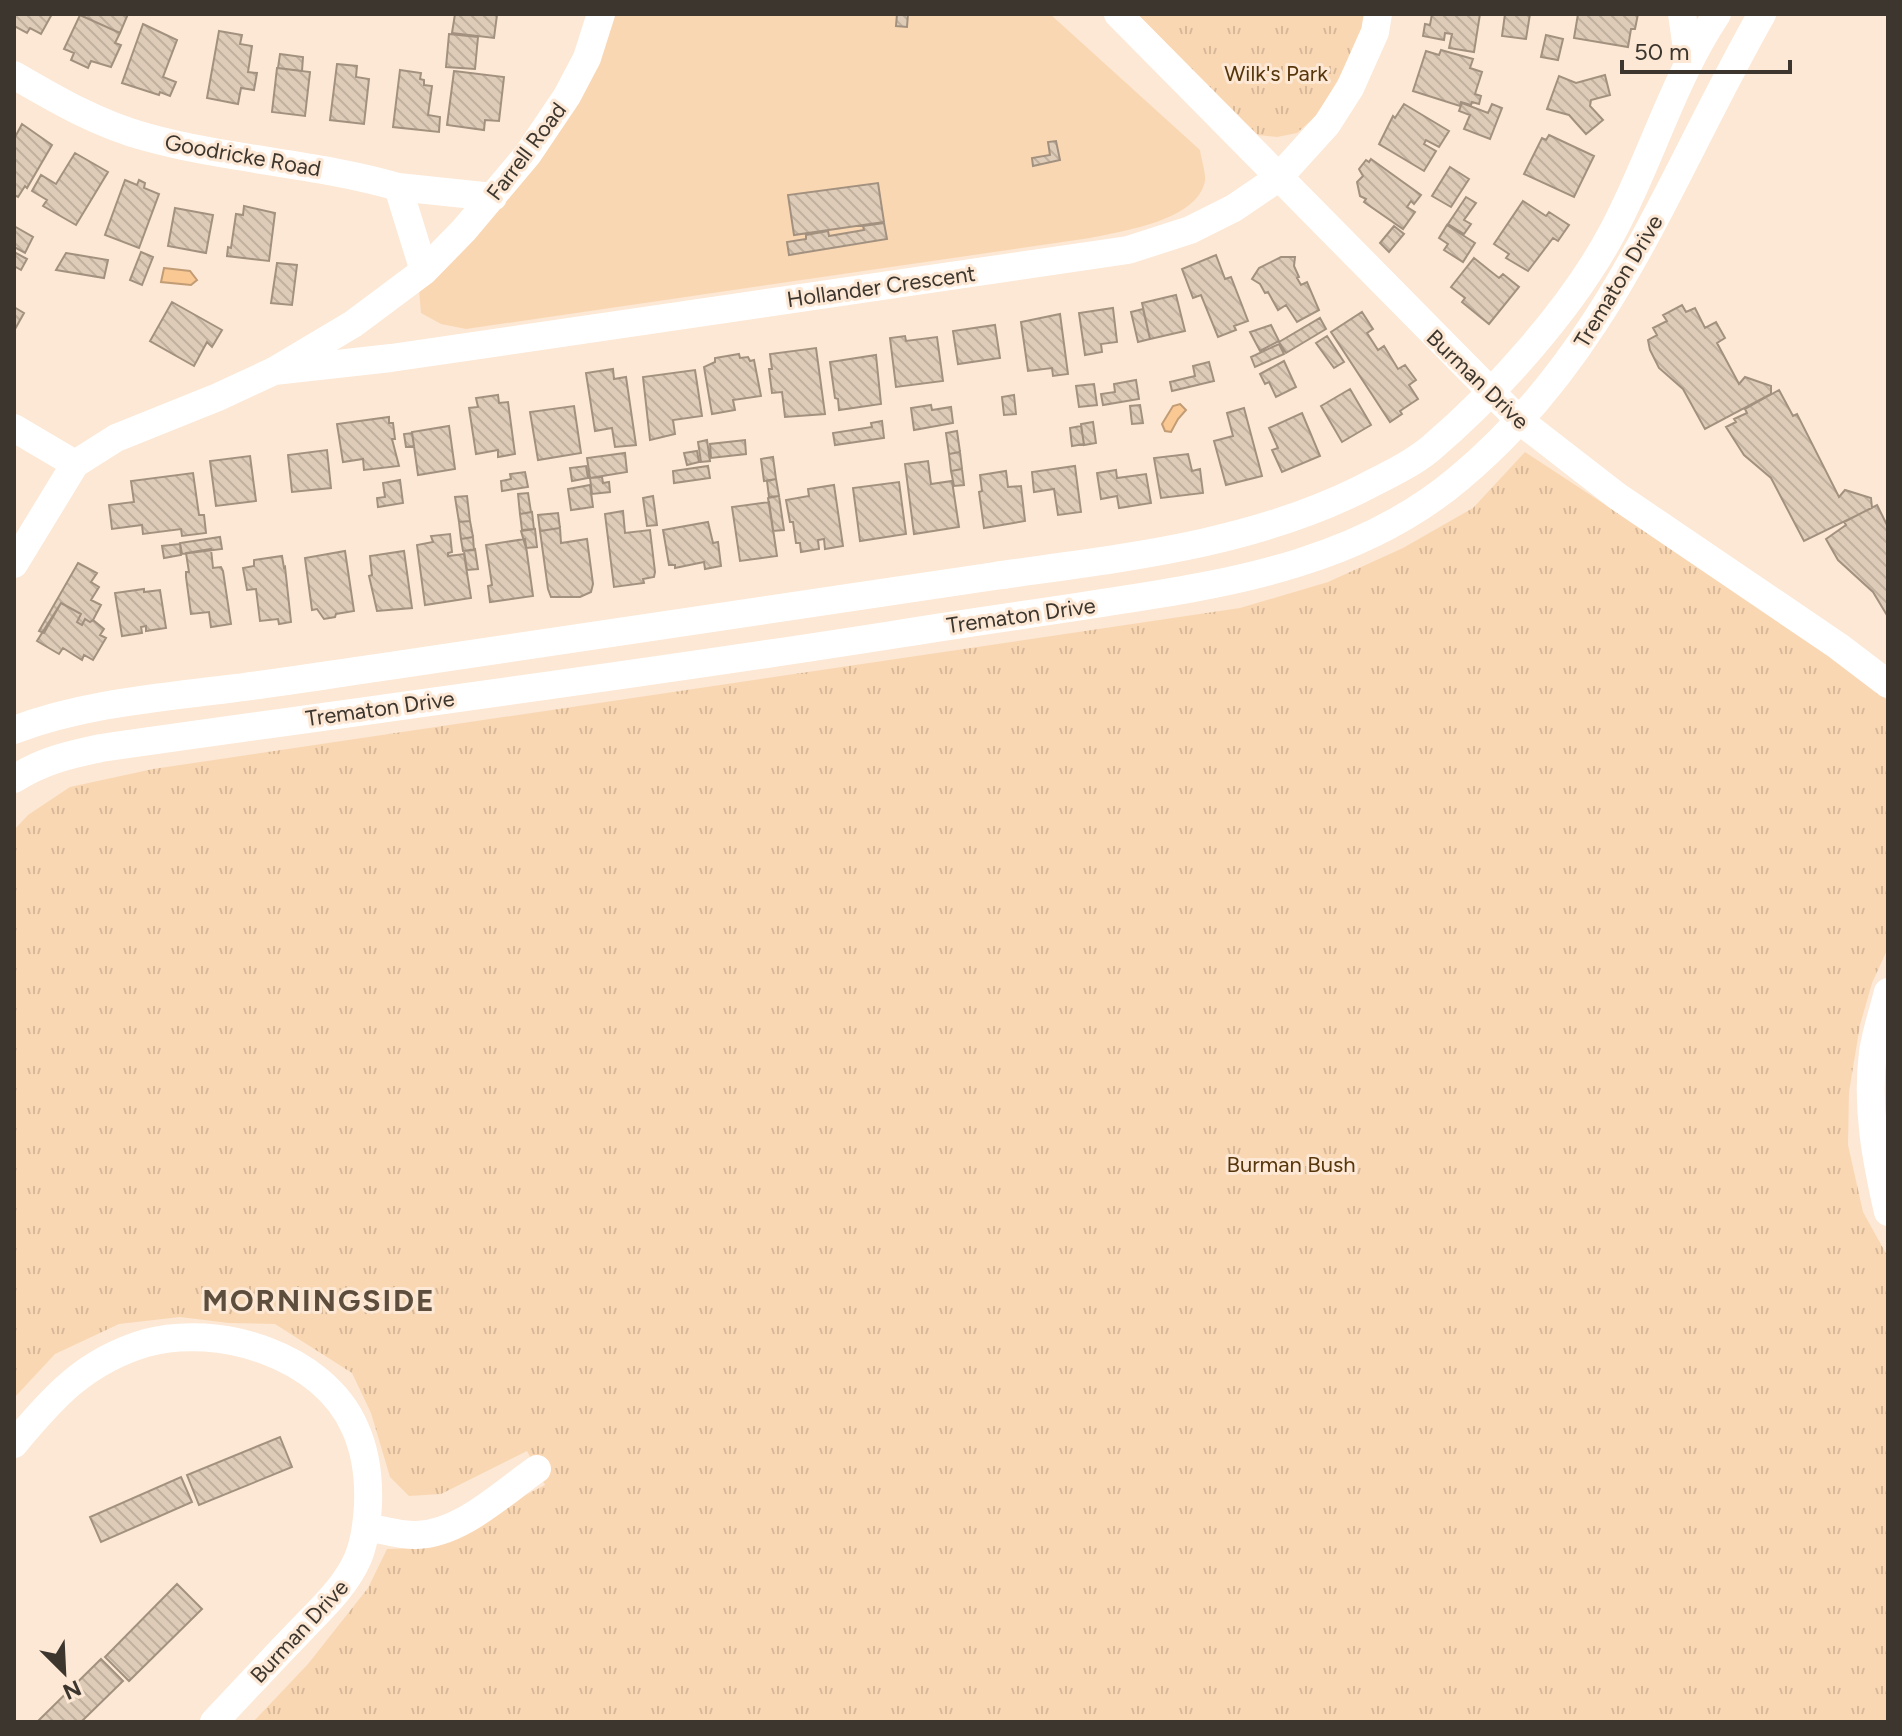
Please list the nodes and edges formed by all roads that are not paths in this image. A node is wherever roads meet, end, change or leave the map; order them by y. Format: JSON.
{"nodes":[{"id":1,"x":601,"y":14,"type":"edge"},
{"id":2,"x":1118,"y":14,"type":"edge"},
{"id":3,"x":1378,"y":14,"type":"edge"},
{"id":4,"x":1682,"y":14,"type":"edge"},
{"id":5,"x":1717,"y":14,"type":"edge"},
{"id":6,"x":1762,"y":14,"type":"edge"},
{"id":7,"x":1689,"y":63,"type":"junction"},
{"id":8,"x":14,"y":75,"type":"edge"},
{"id":9,"x":1652,"y":145,"type":"junction"},
{"id":10,"x":1686,"y":162,"type":"junction"},
{"id":11,"x":1278,"y":178,"type":"junction"},
{"id":12,"x":398,"y":187,"type":"junction"},
{"id":13,"x":493,"y":197,"type":"junction"},
{"id":14,"x":424,"y":271,"type":"junction"},
{"id":15,"x":274,"y":371,"type":"junction"},
{"id":16,"x":1489,"y":392,"type":"junction"},
{"id":17,"x":1519,"y":420,"type":"junction"},
{"id":18,"x":14,"y":428,"type":"edge"},
{"id":19,"x":75,"y":464,"type":"junction"},
{"id":20,"x":1187,"y":549,"type":"junction"},
{"id":21,"x":14,"y":564,"type":"edge"},
{"id":22,"x":909,"y":589,"type":"junction"},
{"id":23,"x":1196,"y":589,"type":"junction"},
{"id":24,"x":681,"y":622,"type":"junction"},
{"id":25,"x":914,"y":631,"type":"junction"},
{"id":26,"x":500,"y":650,"type":"junction"},
{"id":27,"x":684,"y":665,"type":"junction"},
{"id":28,"x":1888,"y":684,"type":"edge"},
{"id":29,"x":248,"y":686,"type":"junction"},
{"id":30,"x":504,"y":691,"type":"junction"},
{"id":31,"x":254,"y":726,"type":"junction"},
{"id":32,"x":14,"y":730,"type":"edge"},
{"id":33,"x":14,"y":737,"type":"edge"},
{"id":34,"x":25,"y":772,"type":"edge"},
{"id":35,"x":1888,"y":992,"type":"edge"},
{"id":36,"x":1888,"y":1212,"type":"edge"},
{"id":37,"x":14,"y":1444,"type":"edge"},
{"id":38,"x":537,"y":1469,"type":"dead end"},
{"id":39,"x":367,"y":1527,"type":"junction"},
{"id":40,"x":214,"y":1722,"type":"edge"}],
"edges":[{"from":1,"to":13,"type":"street","name":"Farrell Road"},
{"from":2,"to":11,"type":"street","name":"Burman Drive"},
{"from":3,"to":11,"type":"street","name":"Hollander Crescent"},
{"from":4,"to":7,"type":"street"},
{"from":5,"to":7,"type":"street","name":"Trematon Drive"},
{"from":6,"to":10,"type":"street","name":"Trematon Drive"},
{"from":7,"to":9,"type":"street","name":"Trematon Drive"},
{"from":8,"to":12,"type":"street","name":"Goodricke Road"},
{"from":9,"to":10,"type":"street"},
{"from":9,"to":16,"type":"street","name":"Trematon Drive"},
{"from":10,"to":17,"type":"street","name":"Trematon Drive"},
{"from":11,"to":15,"type":"street","name":"Hollander Crescent"},
{"from":11,"to":16,"type":"street","name":"Burman Drive"},
{"from":12,"to":13,"type":"street","name":"Goodricke Road"},
{"from":12,"to":14,"type":"street"},
{"from":13,"to":14,"type":"street","name":"Farrell Road"},
{"from":14,"to":15,"type":"street","name":"Hollander Crescent"},
{"from":15,"to":19,"type":"street","name":"Hollander Crescent"},
{"from":16,"to":17,"type":"street","name":"Burman Drive"},
{"from":16,"to":20,"type":"street","name":"Trematon Drive"},
{"from":17,"to":23,"type":"street","name":"Trematon Drive"},
{"from":17,"to":28,"type":"street","name":"Burman Drive"},
{"from":18,"to":19,"type":"street"},
{"from":19,"to":21,"type":"street","name":"Hollander Crescent"},
{"from":20,"to":22,"type":"street","name":"Trematon Drive"},
{"from":20,"to":23,"type":"street"},
{"from":22,"to":24,"type":"street","name":"Trematon Drive"},
{"from":22,"to":25,"type":"street"},
{"from":23,"to":25,"type":"street","name":"Trematon Drive"},
{"from":24,"to":26,"type":"street","name":"Trematon Drive"},
{"from":24,"to":27,"type":"street"},
{"from":25,"to":27,"type":"street","name":"Trematon Drive"},
{"from":26,"to":29,"type":"street","name":"Trematon Drive"},
{"from":26,"to":30,"type":"street"},
{"from":27,"to":30,"type":"street","name":"Trematon Drive"},
{"from":29,"to":31,"type":"street"},
{"from":29,"to":32,"type":"street","name":"Trematon Drive"},
{"from":30,"to":31,"type":"street","name":"Trematon Drive"},
{"from":31,"to":34,"type":"street","name":"Trematon Drive"},
{"from":33,"to":34,"type":"street"},
{"from":35,"to":36,"type":"street"},
{"from":37,"to":39,"type":"street","name":"Burman Drive"},
{"from":38,"to":39,"type":"street"},
{"from":39,"to":40,"type":"street","name":"Burman Drive"}]}
